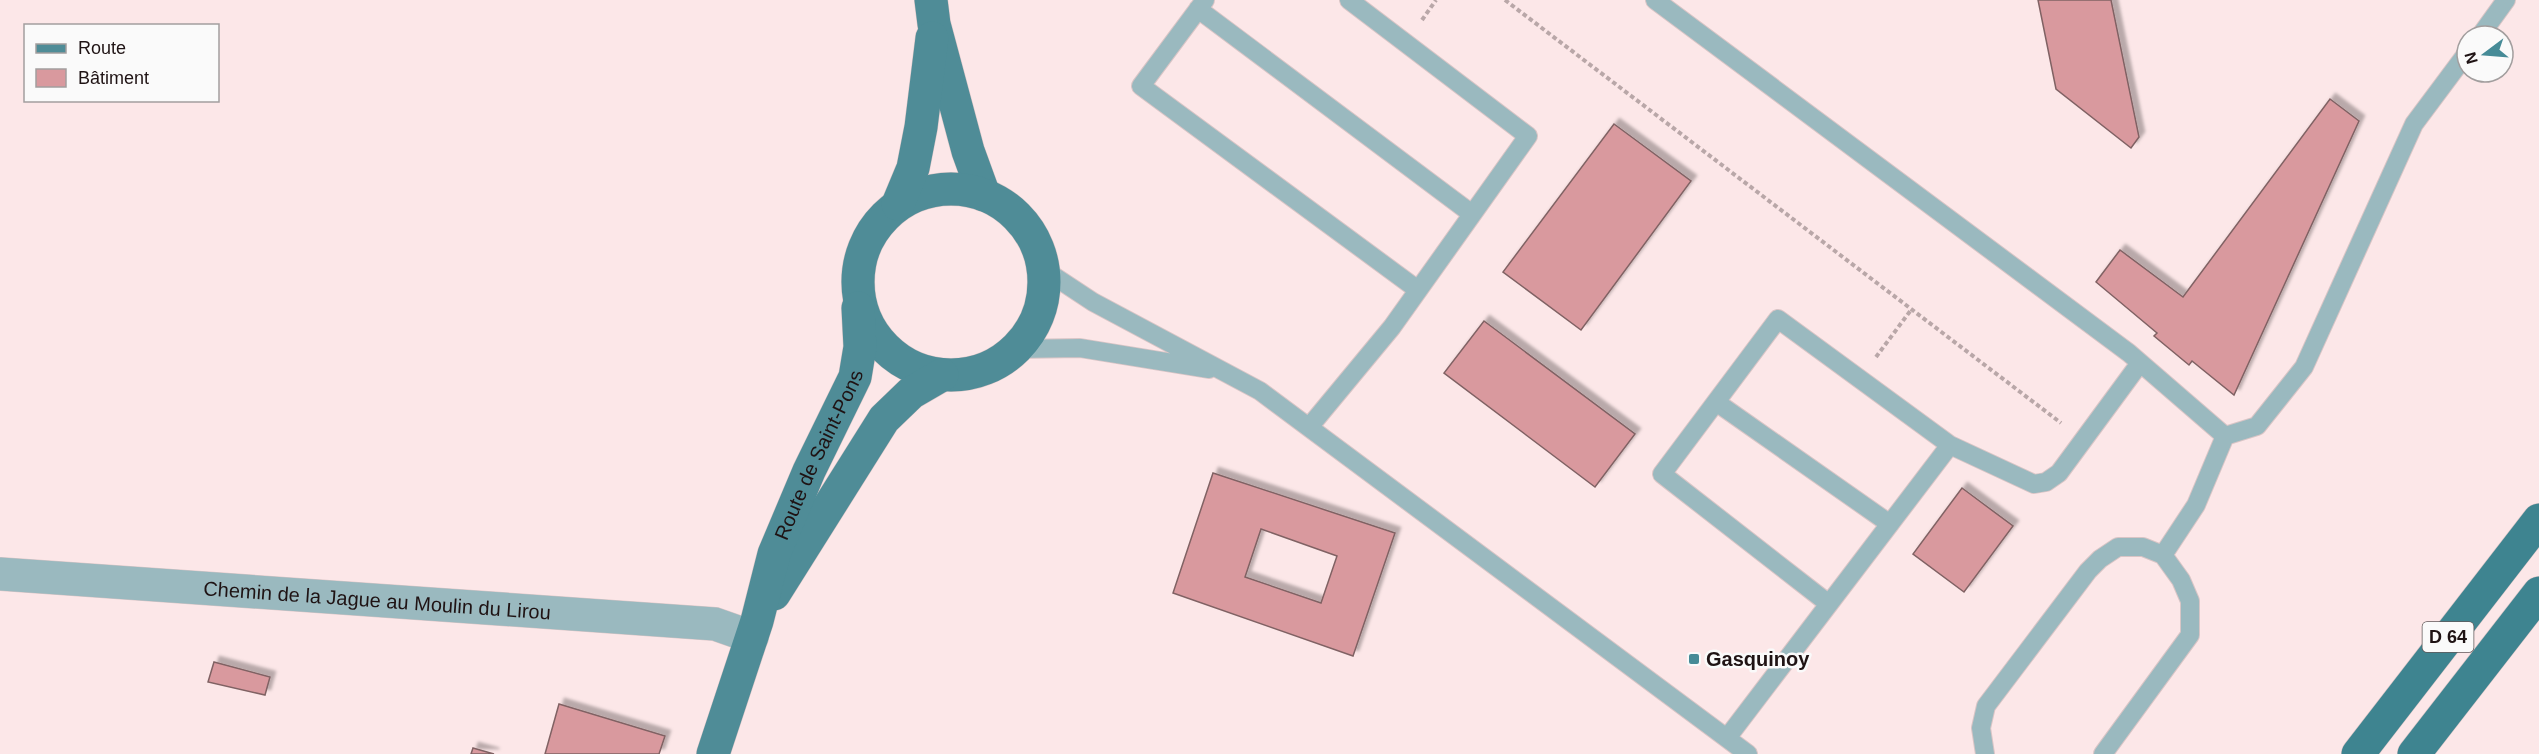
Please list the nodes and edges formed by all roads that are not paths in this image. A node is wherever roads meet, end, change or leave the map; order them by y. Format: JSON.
{"nodes":[{"id":1,"x":1349,"y":0,"type":"edge"},
{"id":2,"x":1655,"y":0,"type":"edge"},
{"id":3,"x":2506,"y":0,"type":"edge"},
{"id":4,"x":1201,"y":5,"type":"edge"},
{"id":5,"x":932,"y":12,"type":"edge"},
{"id":6,"x":2489,"y":24,"type":"edge"},
{"id":7,"x":2455,"y":69,"type":"edge"},
{"id":8,"x":984,"y":195,"type":"junction"},
{"id":9,"x":898,"y":204,"type":"junction"},
{"id":10,"x":1472,"y":214,"type":"junction"},
{"id":11,"x":1043,"y":269,"type":"junction"},
{"id":12,"x":857,"y":285,"type":"junction"},
{"id":13,"x":1418,"y":290,"type":"junction"},
{"id":14,"x":1016,"y":349,"type":"junction"},
{"id":15,"x":2140,"y":363,"type":"junction"},
{"id":16,"x":1222,"y":371,"type":"junction"},
{"id":17,"x":942,"y":375,"type":"junction"},
{"id":18,"x":1716,"y":402,"type":"junction"},
{"id":19,"x":1310,"y":426,"type":"junction"},
{"id":20,"x":2225,"y":436,"type":"junction"},
{"id":21,"x":1950,"y":445,"type":"junction"},
{"id":22,"x":2539,"y":520,"type":"edge"},
{"id":23,"x":1890,"y":524,"type":"junction"},
{"id":24,"x":2163,"y":555,"type":"junction"},
{"id":25,"x":0,"y":574,"type":"edge"},
{"id":26,"x":2539,"y":593,"type":"edge"},
{"id":27,"x":1829,"y":604,"type":"junction"},
{"id":28,"x":755,"y":629,"type":"junction"},
{"id":29,"x":1727,"y":738,"type":"junction"},
{"id":30,"x":713,"y":754,"type":"edge"},
{"id":31,"x":1748,"y":754,"type":"edge"},
{"id":32,"x":1985,"y":754,"type":"edge"},
{"id":33,"x":2103,"y":754,"type":"edge"},
{"id":34,"x":2358,"y":754,"type":"edge"},
{"id":35,"x":2414,"y":754,"type":"edge"}],
"edges":[{"from":1,"to":10,"type":"lane"},
{"from":2,"to":15,"type":"lane"},
{"from":3,"to":6,"type":"lane"},
{"from":4,"to":10,"type":"lane"},
{"from":4,"to":13,"type":"lane"},
{"from":5,"to":8,"type":"main road"},
{"from":5,"to":9,"type":"main road"},
{"from":7,"to":20,"type":"lane"},
{"from":8,"to":9,"type":"main road"},
{"from":8,"to":11,"type":"main road"},
{"from":9,"to":12,"type":"main road"},
{"from":10,"to":13,"type":"lane"},
{"from":11,"to":14,"type":"main road"},
{"from":11,"to":16,"type":"lane"},
{"from":12,"to":17,"type":"main road"},
{"from":12,"to":28,"type":"main road","name":"Route de Saint-Pons"},
{"from":13,"to":19,"type":"lane"},
{"from":14,"to":16,"type":"lane"},
{"from":14,"to":17,"type":"main road"},
{"from":15,"to":20,"type":"lane"},
{"from":15,"to":21,"type":"lane"},
{"from":16,"to":19,"type":"lane"},
{"from":17,"to":28,"type":"main road","name":"Route de Saint-Pons"},
{"from":18,"to":21,"type":"lane"},
{"from":18,"to":23,"type":"lane"},
{"from":18,"to":27,"type":"lane"},
{"from":19,"to":29,"type":"lane"},
{"from":20,"to":24,"type":"lane"},
{"from":21,"to":23,"type":"lane"},
{"from":22,"to":34,"type":"highway","number":"D 64"},
{"from":23,"to":27,"type":"lane"},
{"from":24,"to":32,"type":"lane"},
{"from":24,"to":33,"type":"lane"},
{"from":25,"to":28,"type":"street","name":"Chemin de la Jague au Moulin du Lirou"},
{"from":26,"to":35,"type":"highway","number":"D 64"},
{"from":27,"to":29,"type":"lane"},
{"from":28,"to":30,"type":"main road","name":"Route de Saint-Pons"},
{"from":29,"to":31,"type":"lane"}]}
